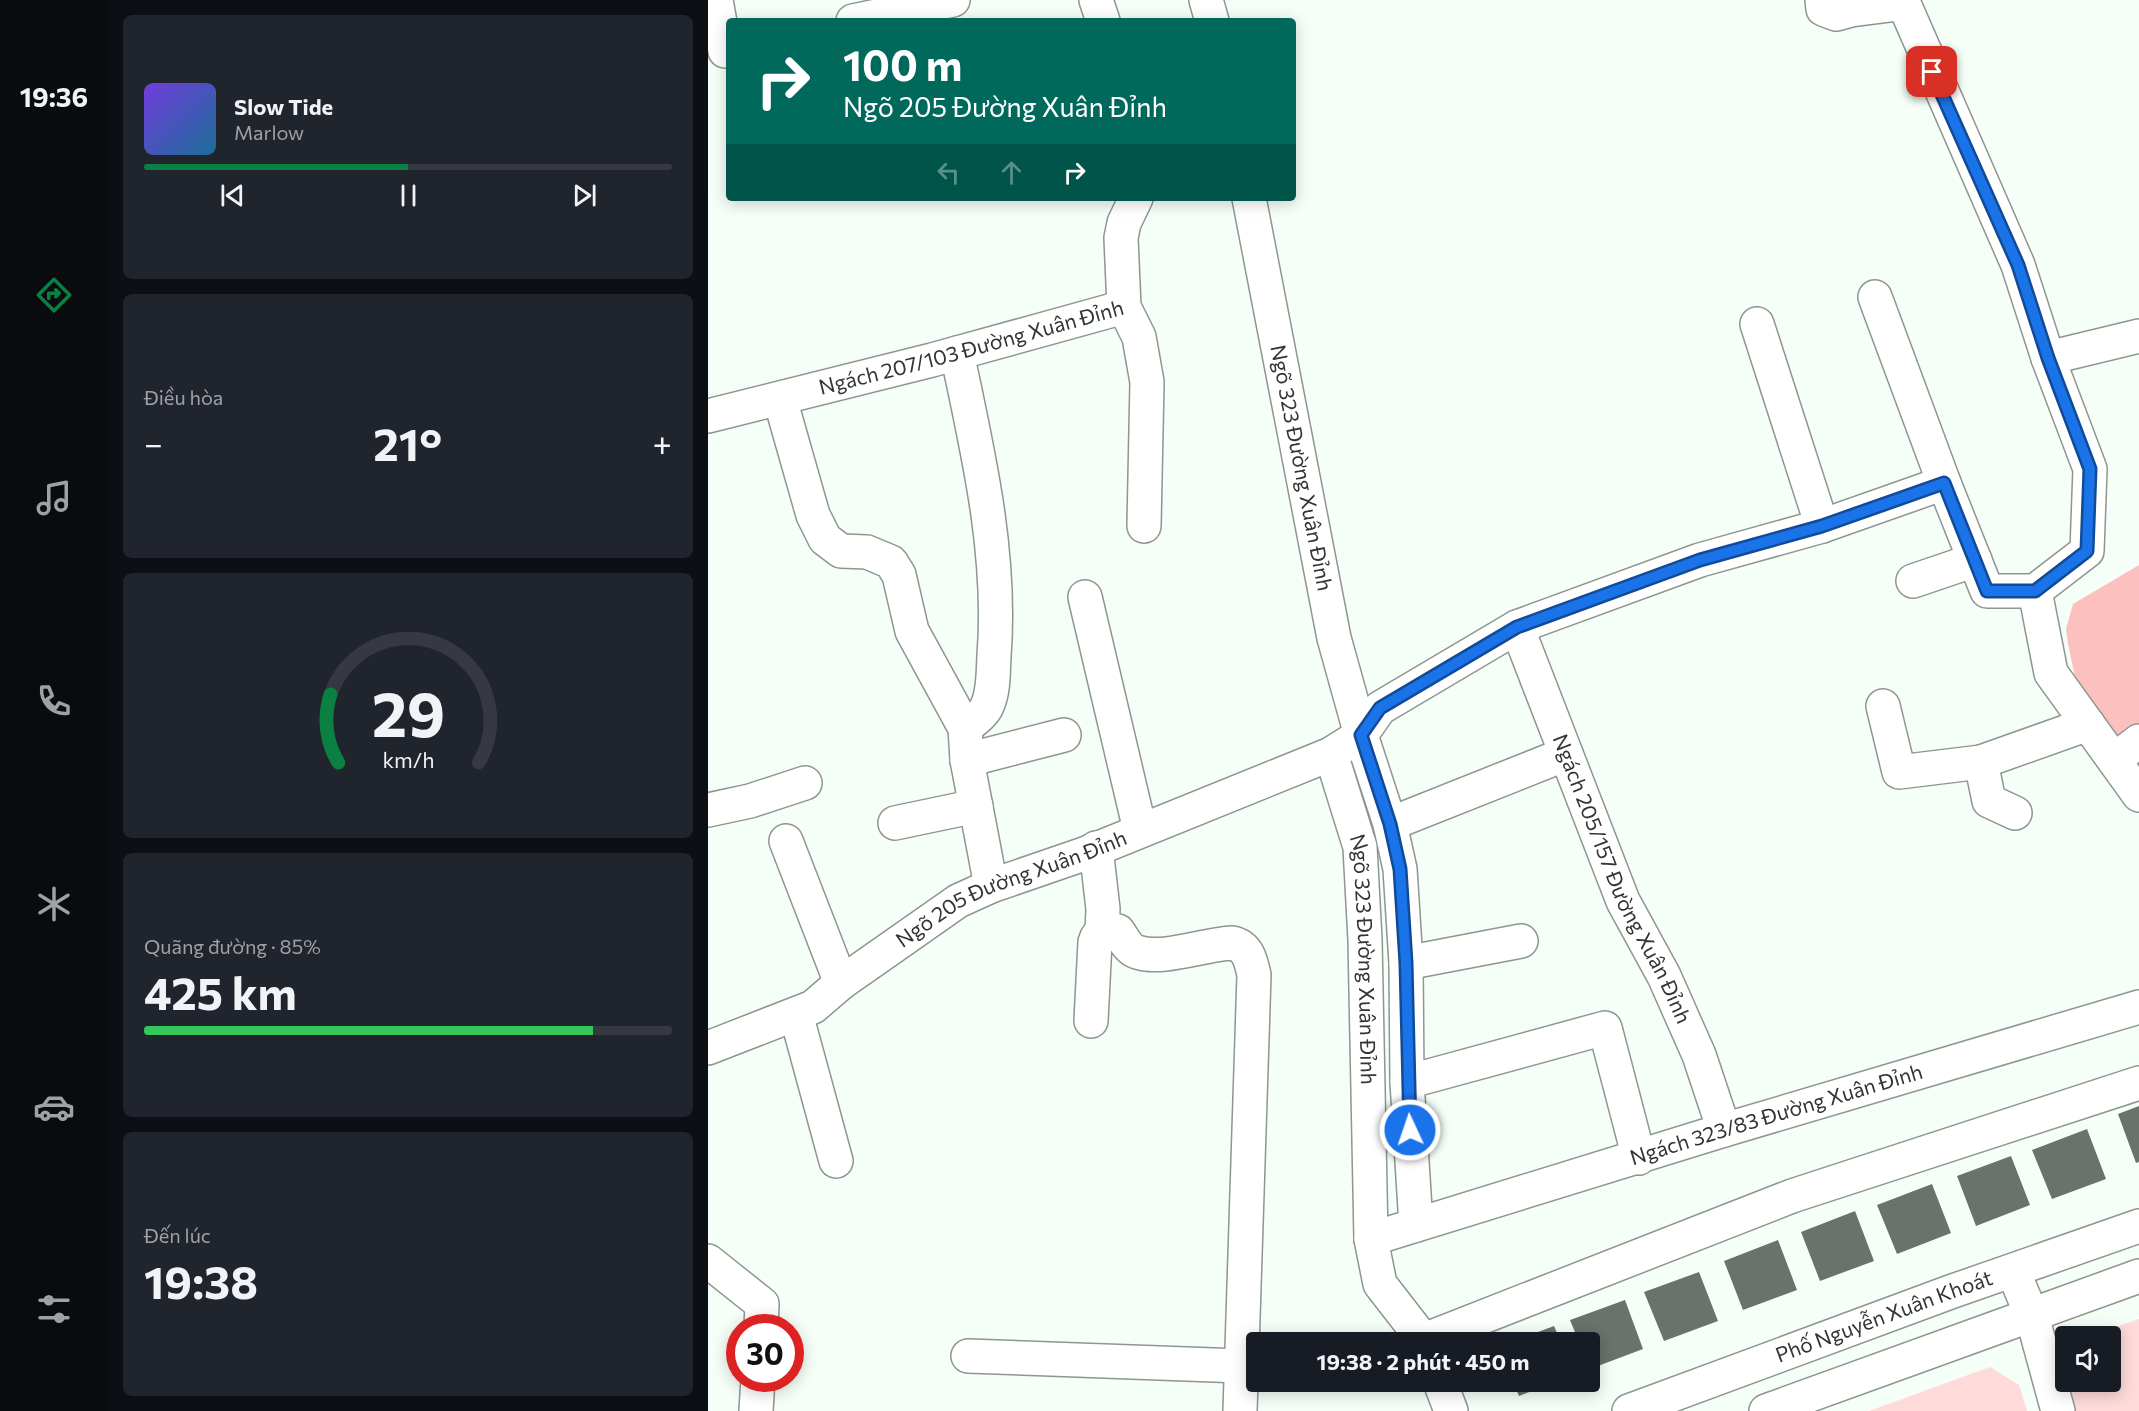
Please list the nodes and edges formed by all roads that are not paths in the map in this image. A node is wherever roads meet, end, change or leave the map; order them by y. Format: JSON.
{"nodes":[{"id":1,"x":716,"y":0,"type":"edge"},
{"id":2,"x":953,"y":0,"type":"edge"},
{"id":3,"x":1096,"y":0,"type":"edge"},
{"id":4,"x":1206,"y":0,"type":"edge"},
{"id":5,"x":1822,"y":0,"type":"edge"},
{"id":6,"x":867,"y":18,"type":"edge"},
{"id":7,"x":1102,"y":18,"type":"edge"},
{"id":8,"x":1211,"y":18,"type":"edge"},
{"id":9,"x":721,"y":52,"type":"edge"},
{"id":10,"x":1135,"y":201,"type":"edge"},
{"id":11,"x":1250,"y":201,"type":"edge"},
{"id":12,"x":1875,"y":297,"type":"dead end"},
{"id":13,"x":1124,"y":306,"type":"junction"},
{"id":14,"x":1757,"y":324,"type":"dead end"},
{"id":15,"x":2139,"y":336,"type":"edge"},
{"id":16,"x":957,"y":353,"type":"junction"},
{"id":17,"x":2048,"y":358,"type":"junction"},
{"id":18,"x":780,"y":399,"type":"junction"},
{"id":19,"x":708,"y":416,"type":"edge"},
{"id":20,"x":1944,"y":483,"type":"junction"},
{"id":21,"x":1144,"y":526,"type":"dead end"},
{"id":22,"x":1822,"y":526,"type":"junction"},
{"id":23,"x":1975,"y":560,"type":"junction"},
{"id":24,"x":1913,"y":581,"type":"dead end"},
{"id":25,"x":2035,"y":591,"type":"junction"},
{"id":26,"x":1084,"y":597,"type":"dead end"},
{"id":27,"x":1517,"y":627,"type":"junction"},
{"id":28,"x":1883,"y":706,"type":"dead end"},
{"id":29,"x":2088,"y":724,"type":"junction"},
{"id":30,"x":964,"y":728,"type":"junction"},
{"id":31,"x":1064,"y":735,"type":"dead end"},
{"id":32,"x":1361,"y":735,"type":"junction"},
{"id":33,"x":2126,"y":751,"type":"edge"},
{"id":34,"x":1331,"y":754,"type":"junction"},
{"id":35,"x":1566,"y":754,"type":"junction"},
{"id":36,"x":967,"y":760,"type":"junction"},
{"id":37,"x":1981,"y":762,"type":"junction"},
{"id":38,"x":805,"y":783,"type":"dead end"},
{"id":39,"x":2139,"y":795,"type":"edge"},
{"id":40,"x":976,"y":806,"type":"junction"},
{"id":41,"x":708,"y":810,"type":"edge"},
{"id":42,"x":2016,"y":813,"type":"dead end"},
{"id":43,"x":895,"y":824,"type":"dead end"},
{"id":44,"x":1390,"y":824,"type":"junction"},
{"id":45,"x":1140,"y":830,"type":"junction"},
{"id":46,"x":786,"y":841,"type":"dead end"},
{"id":47,"x":1096,"y":848,"type":"junction"},
{"id":48,"x":991,"y":886,"type":"junction"},
{"id":49,"x":1102,"y":932,"type":"junction"},
{"id":50,"x":1521,"y":941,"type":"dead end"},
{"id":51,"x":1406,"y":963,"type":"junction"},
{"id":52,"x":841,"y":983,"type":"junction"},
{"id":53,"x":2139,"y":1007,"type":"edge"},
{"id":54,"x":796,"y":1014,"type":"junction"},
{"id":55,"x":1091,"y":1021,"type":"dead end"},
{"id":56,"x":708,"y":1048,"type":"edge"},
{"id":57,"x":1407,"y":1079,"type":"junction"},
{"id":58,"x":1366,"y":1080,"type":"junction"},
{"id":59,"x":2139,"y":1083,"type":"edge"},
{"id":60,"x":1724,"y":1130,"type":"junction"},
{"id":61,"x":1639,"y":1158,"type":"junction"},
{"id":62,"x":836,"y":1161,"type":"dead end"},
{"id":63,"x":1416,"y":1225,"type":"junction"},
{"id":64,"x":2139,"y":1226,"type":"edge"},
{"id":65,"x":1371,"y":1239,"type":"junction"},
{"id":66,"x":708,"y":1261,"type":"edge"},
{"id":67,"x":2013,"y":1271,"type":"junction"},
{"id":68,"x":2139,"y":1276,"type":"edge"},
{"id":69,"x":762,"y":1314,"type":"edge"},
{"id":70,"x":2032,"y":1316,"type":"junction"},
{"id":71,"x":1418,"y":1332,"type":"edge"},
{"id":72,"x":1448,"y":1332,"type":"edge"},
{"id":73,"x":968,"y":1356,"type":"dead end"},
{"id":74,"x":1241,"y":1366,"type":"junction"},
{"id":75,"x":757,"y":1392,"type":"edge"},
{"id":76,"x":1444,"y":1392,"type":"edge"},
{"id":77,"x":756,"y":1411,"type":"edge"},
{"id":78,"x":1240,"y":1411,"type":"edge"},
{"id":79,"x":1451,"y":1411,"type":"edge"},
{"id":80,"x":1629,"y":1411,"type":"edge"},
{"id":81,"x":1766,"y":1411,"type":"edge"},
{"id":82,"x":2058,"y":1411,"type":"edge"}],
"edges":[{"from":1,"to":9,"type":"street"},
{"from":2,"to":6,"type":"street"},
{"from":3,"to":7,"type":"street"},
{"from":4,"to":8,"type":"street"},
{"from":5,"to":17,"type":"street"},
{"from":10,"to":13,"type":"street","name":"Ngách 207/103 Đường Xuân Đỉnh"},
{"from":11,"to":32,"type":"street","name":"Ngõ 323 Đường Xuân Đỉnh"},
{"from":12,"to":20,"type":"street"},
{"from":13,"to":16,"type":"street","name":"Ngách 207/103 Đường Xuân Đỉnh"},
{"from":13,"to":21,"type":"street"},
{"from":14,"to":22,"type":"street"},
{"from":15,"to":17,"type":"street"},
{"from":16,"to":18,"type":"street","name":"Ngách 207/103 Đường Xuân Đỉnh"},
{"from":16,"to":30,"type":"street"},
{"from":17,"to":25,"type":"street"},
{"from":18,"to":19,"type":"street","name":"Ngách 207/103 Đường Xuân Đỉnh"},
{"from":18,"to":30,"type":"street"},
{"from":20,"to":22,"type":"street"},
{"from":20,"to":23,"type":"street"},
{"from":22,"to":27,"type":"street"},
{"from":23,"to":24,"type":"street"},
{"from":23,"to":25,"type":"street"},
{"from":25,"to":29,"type":"street"},
{"from":26,"to":45,"type":"street"},
{"from":27,"to":32,"type":"street"},
{"from":27,"to":35,"type":"street","name":"Ngách 205/157 Đường Xuân Đỉnh"},
{"from":28,"to":37,"type":"street"},
{"from":29,"to":33,"type":"street"},
{"from":29,"to":37,"type":"street"},
{"from":30,"to":36,"type":"street"},
{"from":31,"to":36,"type":"street"},
{"from":32,"to":34,"type":"street"},
{"from":32,"to":44,"type":"street","name":"Ngõ 323 Đường Xuân Đỉnh"},
{"from":33,"to":39,"type":"street"},
{"from":34,"to":45,"type":"street","name":"Ngõ 205 Đường Xuân Đỉnh"},
{"from":34,"to":58,"type":"street","name":"Ngõ 323 Đường Xuân Đỉnh"},
{"from":35,"to":44,"type":"street"},
{"from":35,"to":60,"type":"street","name":"Ngách 205/157 Đường Xuân Đỉnh"},
{"from":36,"to":40,"type":"street"},
{"from":37,"to":42,"type":"street"},
{"from":38,"to":41,"type":"street"},
{"from":40,"to":43,"type":"street"},
{"from":40,"to":48,"type":"street"},
{"from":44,"to":51,"type":"street","name":"Ngõ 323 Đường Xuân Đỉnh"},
{"from":45,"to":47,"type":"street","name":"Ngõ 205 Đường Xuân Đỉnh"},
{"from":46,"to":52,"type":"street"},
{"from":47,"to":48,"type":"street","name":"Ngõ 205 Đường Xuân Đỉnh"},
{"from":47,"to":49,"type":"street"},
{"from":48,"to":52,"type":"street","name":"Ngõ 205 Đường Xuân Đỉnh"},
{"from":49,"to":55,"type":"street"},
{"from":49,"to":74,"type":"street"},
{"from":50,"to":51,"type":"street"},
{"from":51,"to":57,"type":"street","name":"Ngõ 323 Đường Xuân Đỉnh"},
{"from":52,"to":54,"type":"street","name":"Ngõ 205 Đường Xuân Đỉnh"},
{"from":53,"to":60,"type":"street","name":"Ngách 323/83 Đường Xuân Đỉnh"},
{"from":54,"to":56,"type":"street","name":"Ngõ 205 Đường Xuân Đỉnh"},
{"from":54,"to":62,"type":"street"},
{"from":57,"to":58,"type":"street"},
{"from":57,"to":61,"type":"street"},
{"from":57,"to":63,"type":"street","name":"Ngõ 323 Đường Xuân Đỉnh"},
{"from":58,"to":65,"type":"street","name":"Ngõ 323 Đường Xuân Đỉnh"},
{"from":59,"to":72,"type":"street"},
{"from":60,"to":61,"type":"street","name":"Ngách 323/83 Đường Xuân Đỉnh"},
{"from":61,"to":63,"type":"street","name":"Ngách 323/83 Đường Xuân Đỉnh"},
{"from":63,"to":65,"type":"street"},
{"from":64,"to":67,"type":"street","name":"Phố Nguyễn Xuân Khoát"},
{"from":65,"to":71,"type":"street","name":"Ngõ 323 Đường Xuân Đỉnh"},
{"from":66,"to":69,"type":"street"},
{"from":67,"to":70,"type":"street"},
{"from":67,"to":80,"type":"street","name":"Phố Nguyễn Xuân Khoát"},
{"from":68,"to":70,"type":"street"},
{"from":70,"to":81,"type":"street"},
{"from":70,"to":82,"type":"street"},
{"from":73,"to":74,"type":"street"},
{"from":74,"to":78,"type":"street"},
{"from":75,"to":77,"type":"street"},
{"from":76,"to":79,"type":"street"}]}
